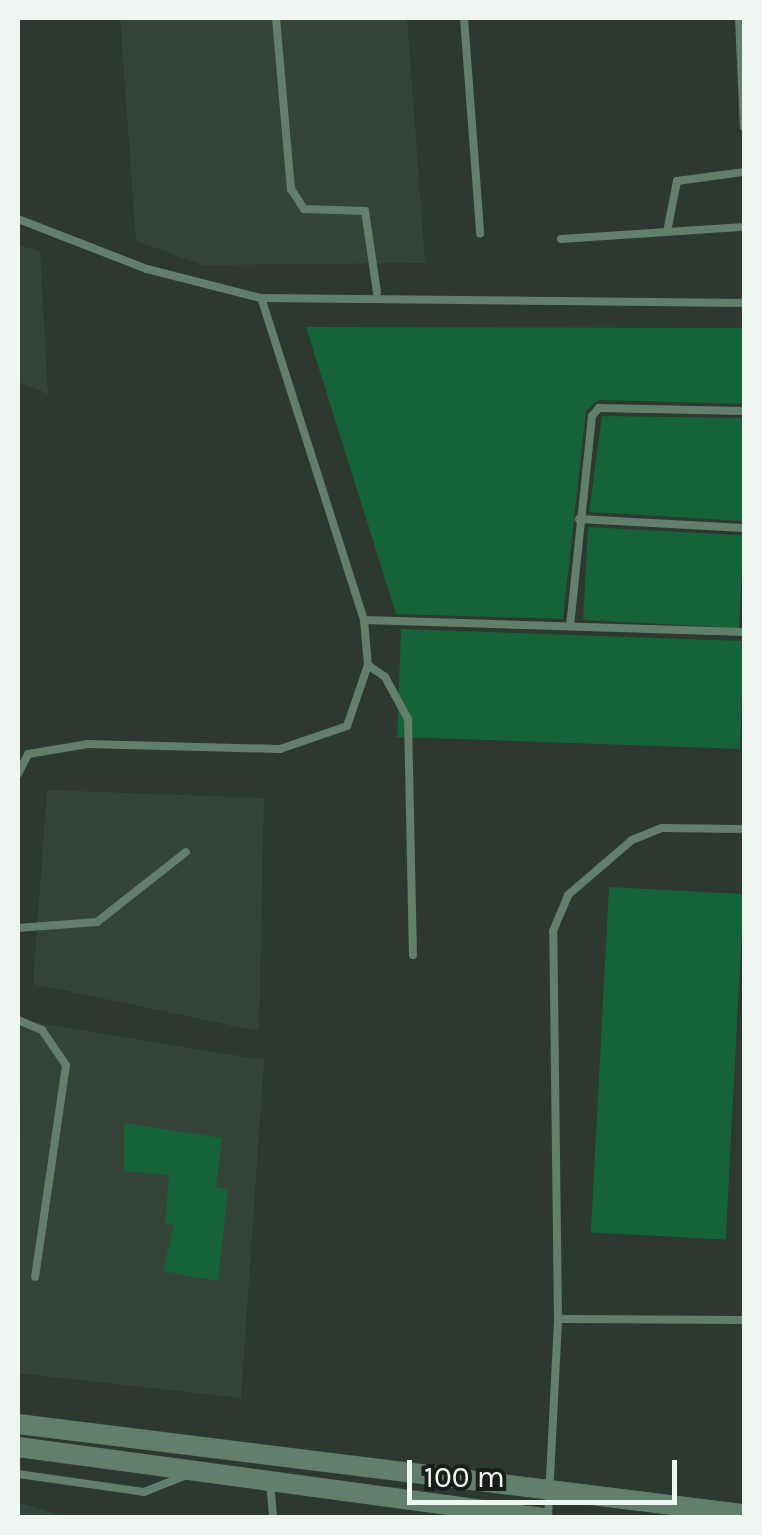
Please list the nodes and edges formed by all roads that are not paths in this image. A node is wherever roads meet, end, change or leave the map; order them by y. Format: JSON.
{"nodes":[{"id":1,"x":276,"y":18,"type":"edge"},
{"id":2,"x":464,"y":18,"type":"edge"},
{"id":3,"x":739,"y":18,"type":"edge"},
{"id":4,"x":744,"y":127,"type":"edge"},
{"id":5,"x":744,"y":172,"type":"edge"},
{"id":6,"x":18,"y":218,"type":"edge"},
{"id":7,"x":744,"y":227,"type":"edge"},
{"id":8,"x":668,"y":232,"type":"junction"},
{"id":9,"x":480,"y":233,"type":"dead end"},
{"id":10,"x":560,"y":240,"type":"dead end"},
{"id":11,"x":377,"y":292,"type":"junction"},
{"id":12,"x":262,"y":298,"type":"junction"},
{"id":13,"x":744,"y":303,"type":"edge"},
{"id":14,"x":744,"y":411,"type":"edge"},
{"id":15,"x":579,"y":520,"type":"junction"},
{"id":16,"x":744,"y":528,"type":"edge"},
{"id":17,"x":364,"y":620,"type":"junction"},
{"id":18,"x":570,"y":626,"type":"junction"},
{"id":19,"x":744,"y":632,"type":"edge"},
{"id":20,"x":368,"y":665,"type":"junction"},
{"id":21,"x":18,"y":774,"type":"edge"},
{"id":22,"x":744,"y":829,"type":"edge"},
{"id":23,"x":186,"y":852,"type":"dead end"},
{"id":24,"x":18,"y":928,"type":"edge"},
{"id":25,"x":413,"y":955,"type":"dead end"},
{"id":26,"x":18,"y":1020,"type":"edge"},
{"id":27,"x":36,"y":1276,"type":"dead end"},
{"id":28,"x":558,"y":1319,"type":"junction"},
{"id":29,"x":744,"y":1320,"type":"edge"},
{"id":30,"x":18,"y":1424,"type":"edge"},
{"id":31,"x":18,"y":1448,"type":"edge"},
{"id":32,"x":192,"y":1471,"type":"junction"},
{"id":33,"x":18,"y":1474,"type":"edge"},
{"id":34,"x":270,"y":1482,"type":"junction"},
{"id":35,"x":550,"y":1489,"type":"junction"},
{"id":36,"x":744,"y":1514,"type":"edge"},
{"id":37,"x":273,"y":1518,"type":"edge"},
{"id":38,"x":545,"y":1518,"type":"edge"}],
"edges":[{"from":1,"to":11,"type":"lane"},
{"from":2,"to":9,"type":"lane"},
{"from":3,"to":4,"type":"lane"},
{"from":5,"to":8,"type":"lane"},
{"from":6,"to":12,"type":"lane"},
{"from":7,"to":8,"type":"lane"},
{"from":8,"to":10,"type":"lane"},
{"from":11,"to":12,"type":"lane"},
{"from":11,"to":13,"type":"lane"},
{"from":12,"to":17,"type":"lane"},
{"from":14,"to":15,"type":"lane"},
{"from":15,"to":16,"type":"lane"},
{"from":15,"to":18,"type":"lane"},
{"from":17,"to":18,"type":"lane"},
{"from":17,"to":20,"type":"lane"},
{"from":18,"to":19,"type":"lane"},
{"from":20,"to":21,"type":"lane"},
{"from":20,"to":25,"type":"lane"},
{"from":22,"to":28,"type":"lane"},
{"from":23,"to":24,"type":"lane"},
{"from":26,"to":27,"type":"lane"},
{"from":28,"to":29,"type":"lane"},
{"from":28,"to":35,"type":"lane"},
{"from":30,"to":35,"type":"street"},
{"from":31,"to":32,"type":"street"},
{"from":32,"to":33,"type":"lane"},
{"from":32,"to":34,"type":"street"},
{"from":34,"to":37,"type":"lane"},
{"from":34,"to":38,"type":"street"},
{"from":35,"to":36,"type":"street"},
{"from":35,"to":38,"type":"lane"}]}
